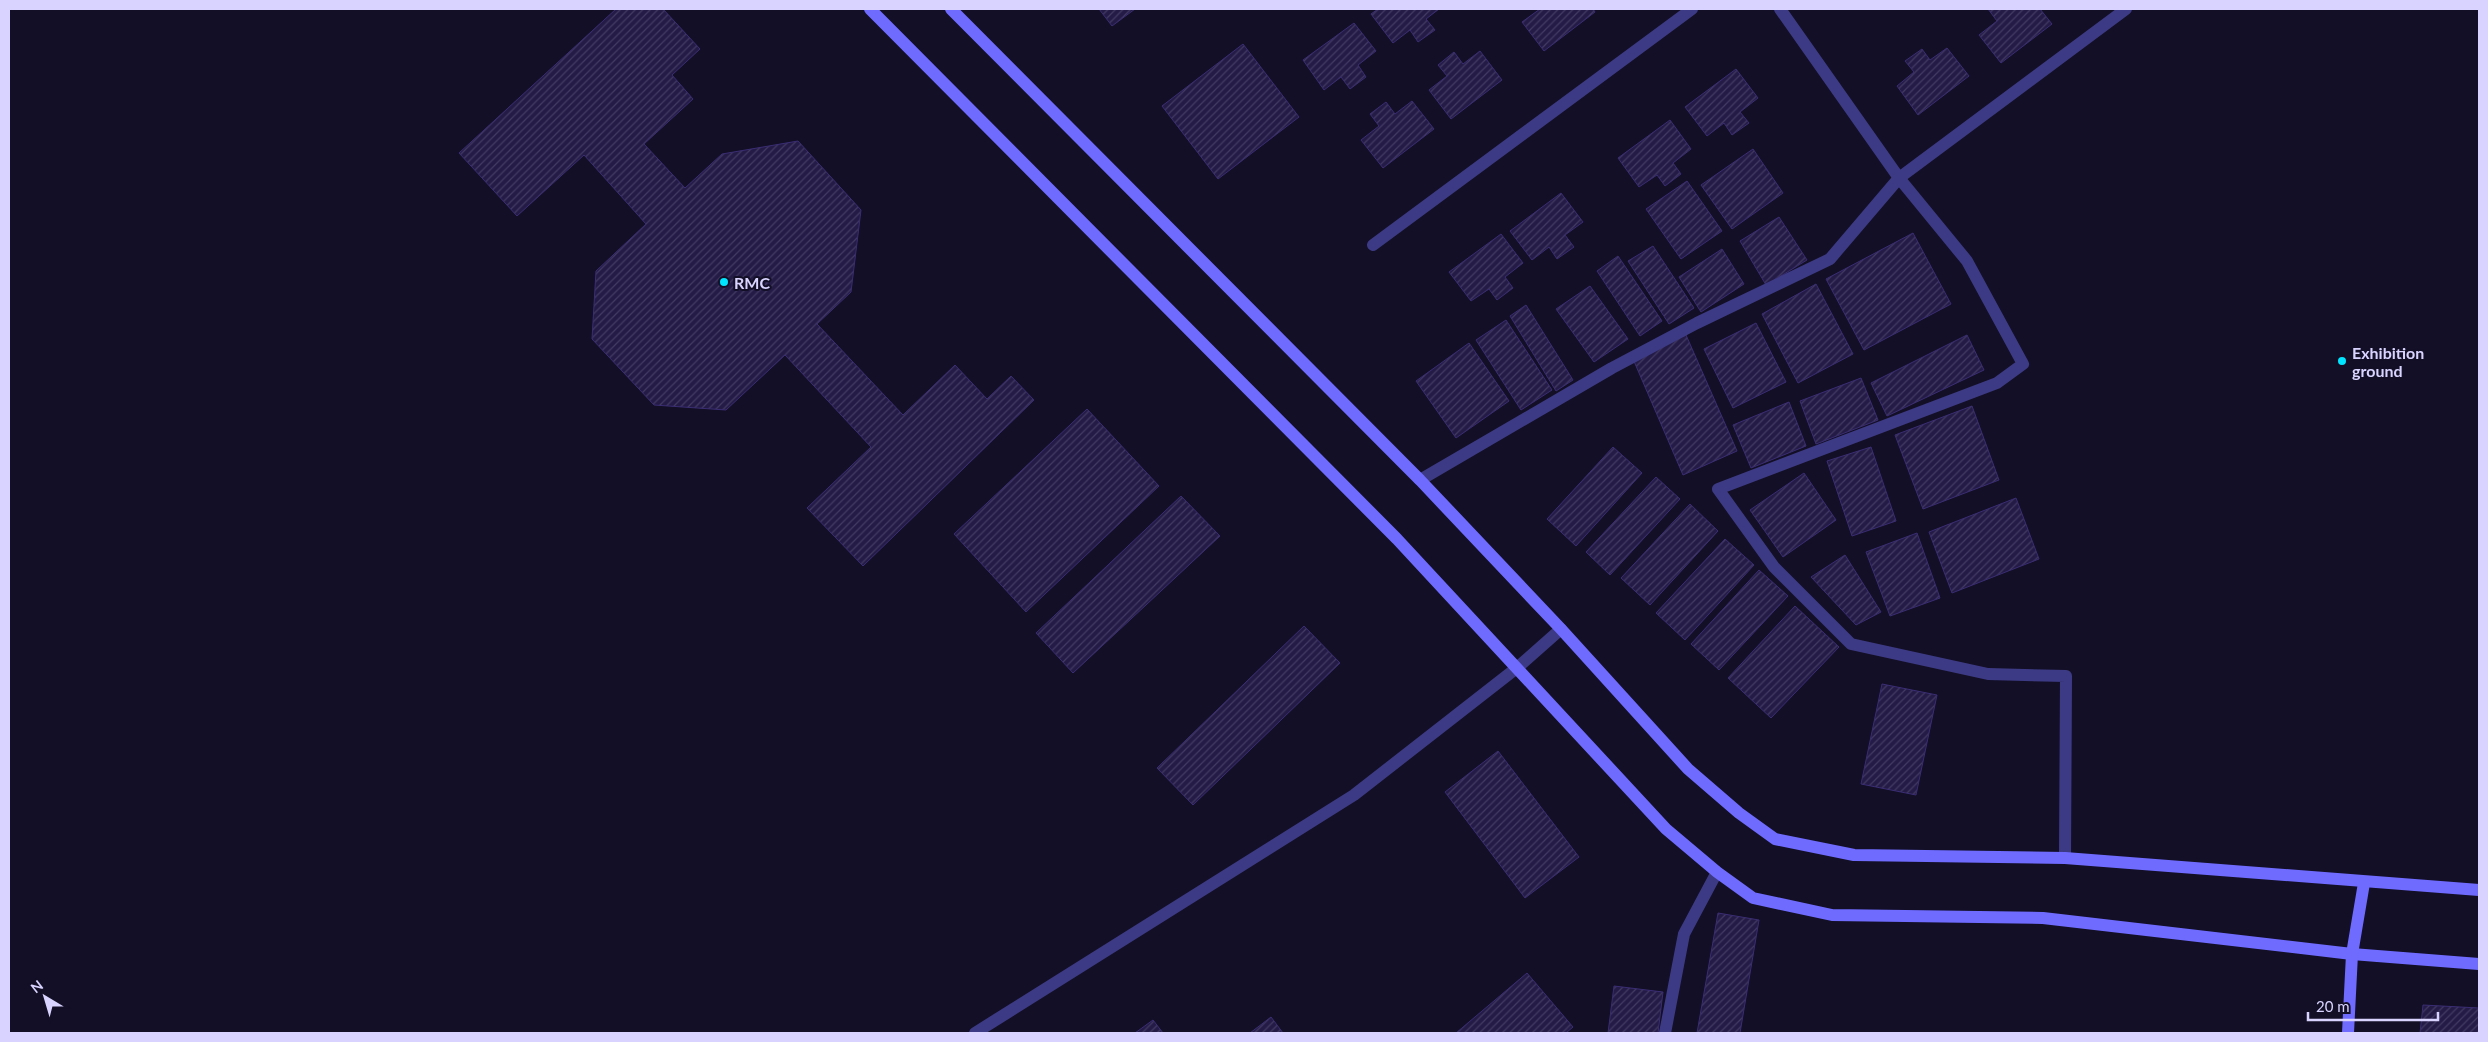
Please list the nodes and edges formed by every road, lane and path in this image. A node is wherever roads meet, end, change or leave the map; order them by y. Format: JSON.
{"nodes":[{"id":1,"x":870,"y":9,"type":"edge"},
{"id":2,"x":951,"y":9,"type":"edge"},
{"id":3,"x":1692,"y":9,"type":"edge"},
{"id":4,"x":1780,"y":9,"type":"edge"},
{"id":5,"x":2126,"y":9,"type":"edge"},
{"id":6,"x":1900,"y":178,"type":"junction"},
{"id":7,"x":1373,"y":245,"type":"dead end"},
{"id":8,"x":1420,"y":480,"type":"junction"},
{"id":9,"x":1561,"y":629,"type":"junction"},
{"id":10,"x":1518,"y":667,"type":"junction"},
{"id":11,"x":2065,"y":858,"type":"junction"},
{"id":12,"x":1717,"y":872,"type":"junction"},
{"id":13,"x":2364,"y":883,"type":"junction"},
{"id":14,"x":2479,"y":890,"type":"edge"},
{"id":15,"x":2352,"y":954,"type":"junction"},
{"id":16,"x":2479,"y":964,"type":"edge"},
{"id":17,"x":975,"y":1033,"type":"edge"},
{"id":18,"x":1665,"y":1033,"type":"edge"},
{"id":19,"x":2348,"y":1033,"type":"edge"}],
"edges":[{"from":1,"to":10,"type":"main road"},
{"from":2,"to":8,"type":"main road"},
{"from":3,"to":7,"type":"street"},
{"from":4,"to":6,"type":"street"},
{"from":5,"to":6,"type":"street"},
{"from":6,"to":8,"type":"street"},
{"from":6,"to":11,"type":"street"},
{"from":8,"to":9,"type":"main road"},
{"from":9,"to":10,"type":"street"},
{"from":9,"to":11,"type":"main road"},
{"from":10,"to":12,"type":"main road"},
{"from":10,"to":17,"type":"street"},
{"from":11,"to":13,"type":"main road"},
{"from":12,"to":15,"type":"main road"},
{"from":12,"to":18,"type":"street"},
{"from":13,"to":14,"type":"main road"},
{"from":13,"to":15,"type":"main road"},
{"from":15,"to":16,"type":"main road"},
{"from":15,"to":19,"type":"main road"}]}
